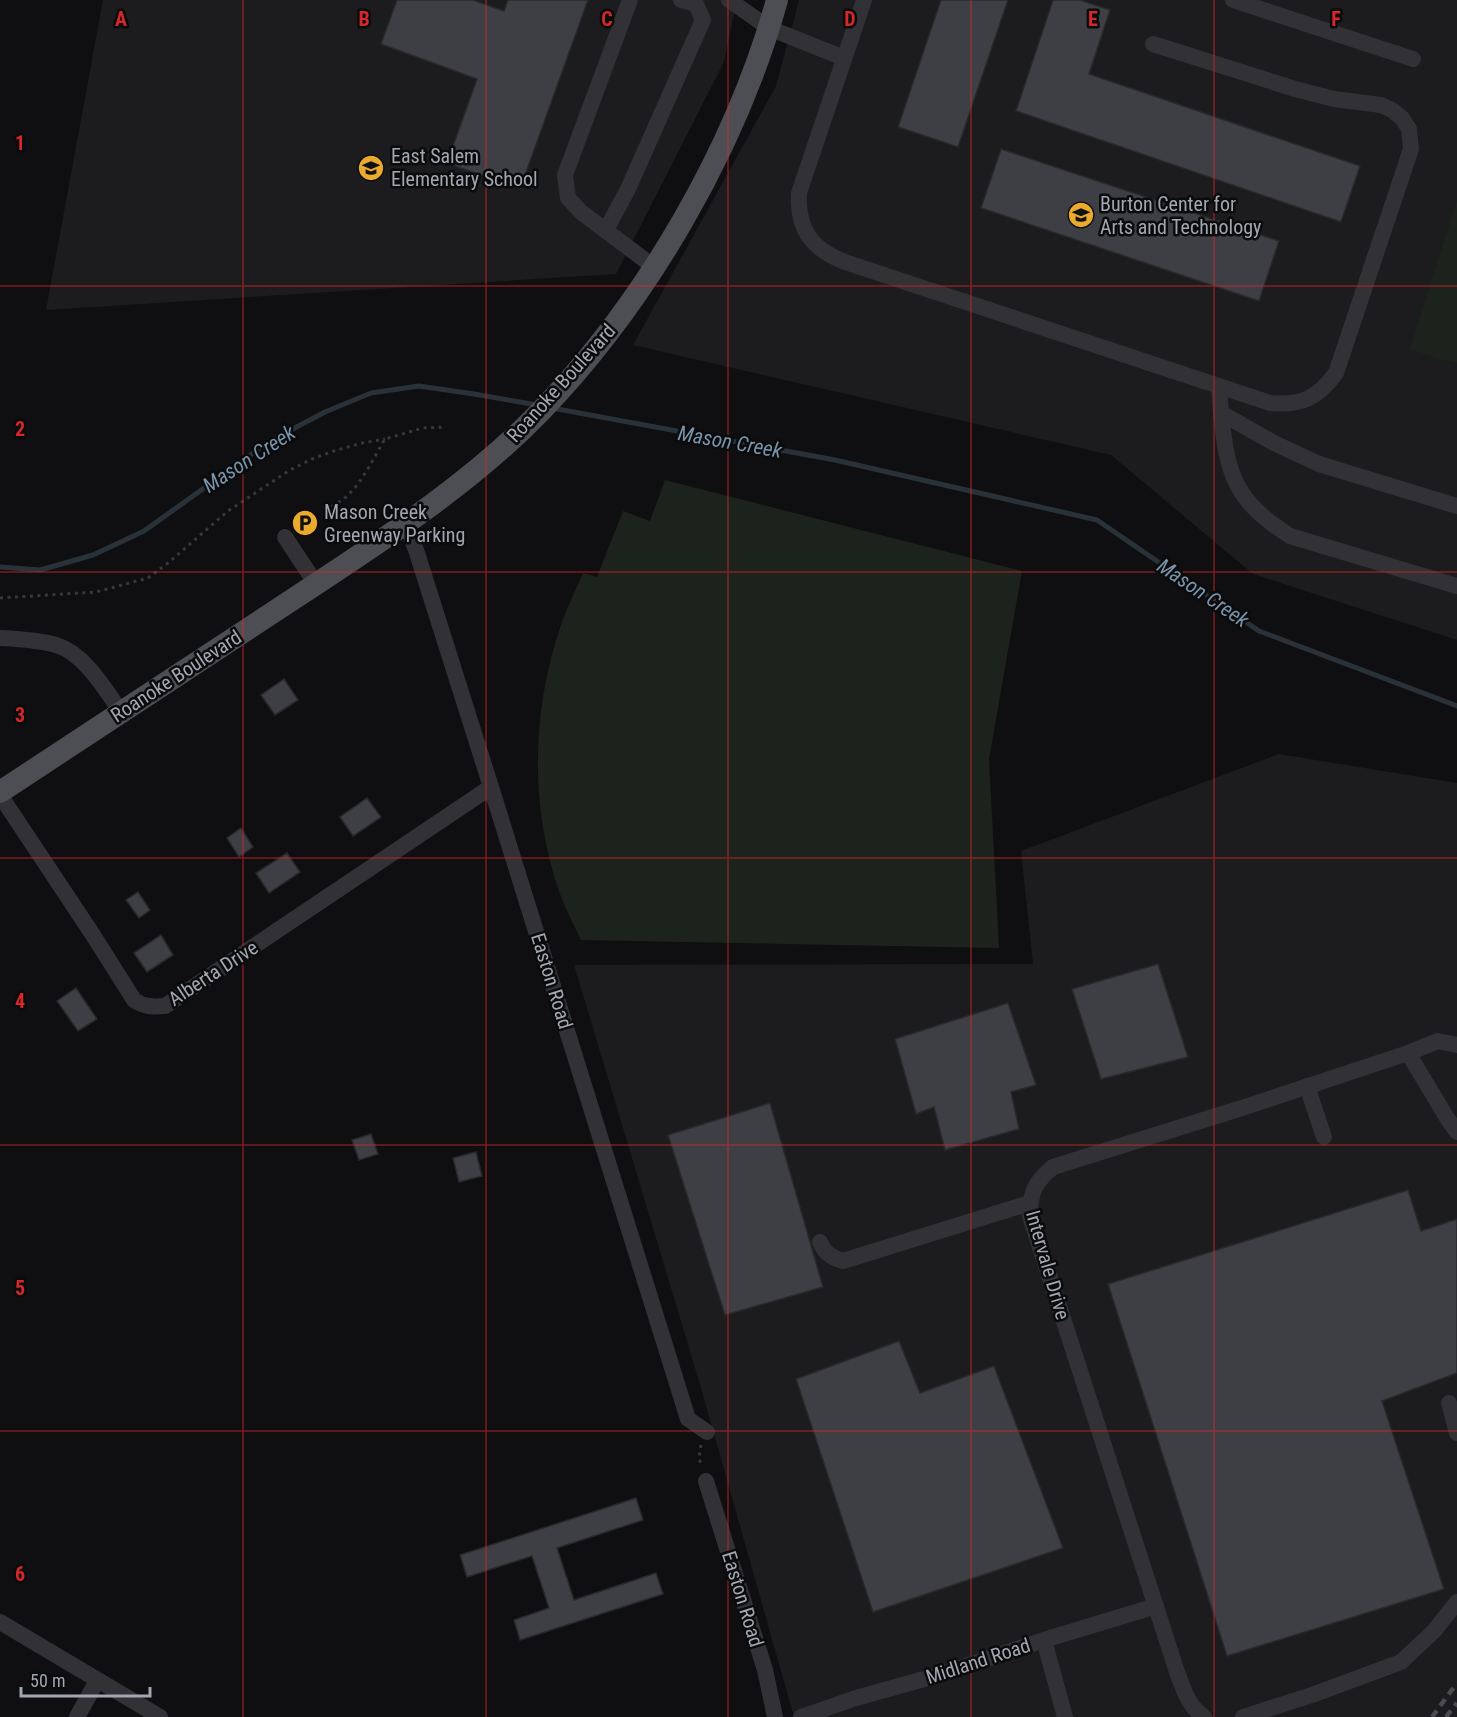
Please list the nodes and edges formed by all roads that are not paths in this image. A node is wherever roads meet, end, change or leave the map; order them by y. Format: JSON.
{"nodes":[{"id":1,"x":630,"y":0,"type":"edge"},
{"id":2,"x":681,"y":0,"type":"edge"},
{"id":3,"x":729,"y":0,"type":"edge"},
{"id":4,"x":777,"y":0,"type":"edge"},
{"id":5,"x":864,"y":0,"type":"edge"},
{"id":6,"x":1233,"y":0,"type":"edge"},
{"id":7,"x":769,"y":28,"type":"junction"},
{"id":8,"x":1153,"y":44,"type":"dead end"},
{"id":9,"x":844,"y":58,"type":"junction"},
{"id":10,"x":1413,"y":59,"type":"dead end"},
{"id":11,"x":606,"y":230,"type":"junction"},
{"id":12,"x":654,"y":267,"type":"junction"},
{"id":13,"x":1219,"y":386,"type":"junction"},
{"id":14,"x":1221,"y":413,"type":"junction"},
{"id":15,"x":1457,"y":507,"type":"edge"},
{"id":16,"x":406,"y":523,"type":"junction"},
{"id":17,"x":285,"y":537,"type":"dead end"},
{"id":18,"x":316,"y":584,"type":"junction"},
{"id":19,"x":1457,"y":586,"type":"edge"},
{"id":20,"x":0,"y":638,"type":"edge"},
{"id":21,"x":121,"y":712,"type":"junction"},
{"id":22,"x":491,"y":787,"type":"junction"},
{"id":23,"x":0,"y":794,"type":"edge"},
{"id":24,"x":1457,"y":1045,"type":"edge"},
{"id":25,"x":1408,"y":1053,"type":"junction"},
{"id":26,"x":1307,"y":1086,"type":"junction"},
{"id":27,"x":1457,"y":1132,"type":"edge"},
{"id":28,"x":1324,"y":1137,"type":"dead end"},
{"id":29,"x":1030,"y":1203,"type":"junction"},
{"id":30,"x":820,"y":1242,"type":"dead end"},
{"id":31,"x":1449,"y":1403,"type":"dead end"},
{"id":32,"x":707,"y":1432,"type":"road end"},
{"id":33,"x":1457,"y":1432,"type":"edge"},
{"id":34,"x":706,"y":1481,"type":"road end"},
{"id":35,"x":1457,"y":1602,"type":"edge"},
{"id":36,"x":1156,"y":1606,"type":"junction"},
{"id":37,"x":0,"y":1622,"type":"edge"},
{"id":38,"x":1044,"y":1640,"type":"junction"},
{"id":39,"x":97,"y":1681,"type":"junction"},
{"id":40,"x":77,"y":1717,"type":"edge"},
{"id":41,"x":160,"y":1717,"type":"edge"},
{"id":42,"x":776,"y":1717,"type":"edge"},
{"id":43,"x":801,"y":1717,"type":"edge"},
{"id":44,"x":1065,"y":1717,"type":"edge"},
{"id":45,"x":1204,"y":1717,"type":"edge"},
{"id":46,"x":1244,"y":1717,"type":"edge"}],
"edges":[{"from":1,"to":11,"type":"street"},
{"from":2,"to":11,"type":"street"},
{"from":3,"to":7,"type":"street"},
{"from":4,"to":7,"type":"main road","name":"Roanoke Boulevard"},
{"from":5,"to":9,"type":"street"},
{"from":6,"to":10,"type":"street"},
{"from":7,"to":9,"type":"street"},
{"from":7,"to":12,"type":"main road","name":"Roanoke Boulevard"},
{"from":8,"to":13,"type":"street"},
{"from":9,"to":13,"type":"street"},
{"from":11,"to":12,"type":"street"},
{"from":12,"to":16,"type":"main road","name":"Roanoke Boulevard"},
{"from":13,"to":14,"type":"street"},
{"from":14,"to":15,"type":"street"},
{"from":14,"to":19,"type":"street"},
{"from":16,"to":18,"type":"main road","name":"Roanoke Boulevard"},
{"from":16,"to":22,"type":"street","name":"Easton Road"},
{"from":17,"to":18,"type":"street"},
{"from":18,"to":21,"type":"main road","name":"Roanoke Boulevard"},
{"from":20,"to":21,"type":"street"},
{"from":21,"to":23,"type":"main road","name":"Roanoke Boulevard"},
{"from":22,"to":23,"type":"street","name":"Alberta Drive"},
{"from":22,"to":32,"type":"street","name":"Easton Road"},
{"from":24,"to":25,"type":"street","name":"Intervale Drive"},
{"from":25,"to":26,"type":"street","name":"Intervale Drive"},
{"from":25,"to":27,"type":"street"},
{"from":26,"to":28,"type":"street"},
{"from":26,"to":29,"type":"street","name":"Intervale Drive"},
{"from":29,"to":30,"type":"street"},
{"from":29,"to":36,"type":"street","name":"Intervale Drive"},
{"from":31,"to":33,"type":"street"},
{"from":34,"to":42,"type":"street","name":"Easton Road"},
{"from":35,"to":46,"type":"street"},
{"from":36,"to":38,"type":"street","name":"Midland Road"},
{"from":36,"to":45,"type":"street","name":"Intervale Drive"},
{"from":37,"to":39,"type":"street"},
{"from":38,"to":43,"type":"street","name":"Midland Road"},
{"from":38,"to":44,"type":"street"},
{"from":39,"to":40,"type":"street"},
{"from":39,"to":41,"type":"street"}]}
